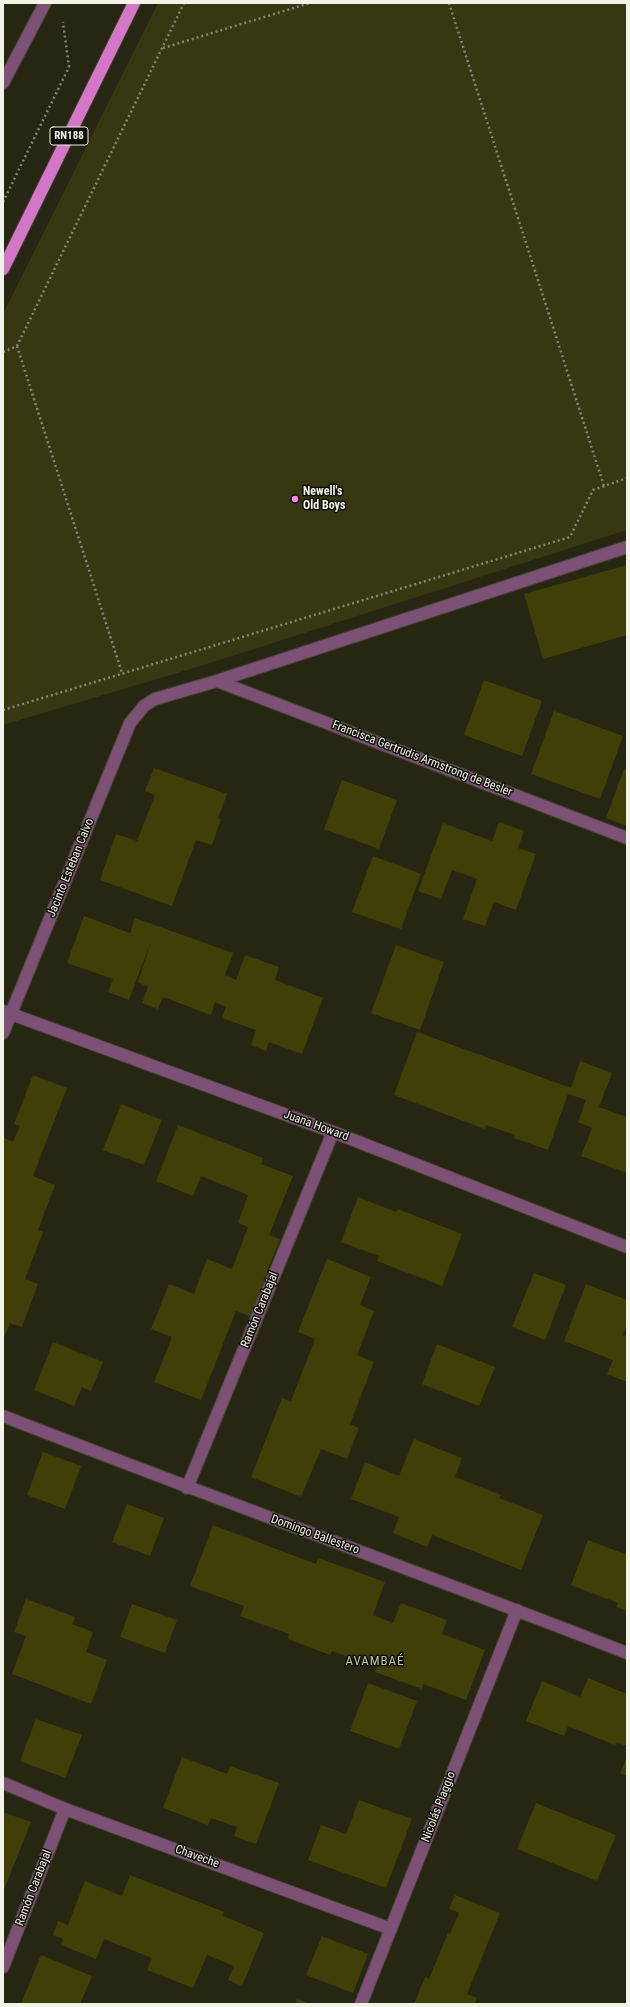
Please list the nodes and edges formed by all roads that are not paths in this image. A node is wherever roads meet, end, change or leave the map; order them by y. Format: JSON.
{"nodes":[{"id":1,"x":45,"y":3,"type":"edge"},
{"id":2,"x":134,"y":3,"type":"edge"},
{"id":3,"x":3,"y":83,"type":"edge"},
{"id":4,"x":3,"y":269,"type":"edge"},
{"id":5,"x":627,"y":547,"type":"edge"},
{"id":6,"x":217,"y":681,"type":"junction"},
{"id":7,"x":627,"y":838,"type":"edge"},
{"id":8,"x":7,"y":1012,"type":"edge"},
{"id":9,"x":3,"y":1033,"type":"edge"},
{"id":10,"x":333,"y":1132,"type":"junction"},
{"id":11,"x":627,"y":1247,"type":"edge"},
{"id":12,"x":3,"y":1416,"type":"edge"},
{"id":13,"x":187,"y":1488,"type":"junction"},
{"id":14,"x":517,"y":1610,"type":"junction"},
{"id":15,"x":627,"y":1653,"type":"edge"},
{"id":16,"x":3,"y":1783,"type":"edge"},
{"id":17,"x":65,"y":1809,"type":"junction"},
{"id":18,"x":391,"y":1929,"type":"junction"},
{"id":19,"x":3,"y":1967,"type":"edge"},
{"id":20,"x":361,"y":2004,"type":"edge"}],
"edges":[{"from":1,"to":3,"type":"street"},
{"from":2,"to":4,"type":"main road","number":"RN188"},
{"from":5,"to":6,"type":"street"},
{"from":6,"to":7,"type":"street","name":"Francisca Gertrudis Armstrong de Besler"},
{"from":6,"to":8,"type":"street","name":"Jacinto Esteban Calvo"},
{"from":8,"to":9,"type":"street","name":"Jacinto Esteban Calvo"},
{"from":8,"to":10,"type":"street","name":"Juana Howard"},
{"from":10,"to":11,"type":"street","name":"Juana Howard"},
{"from":10,"to":13,"type":"street","name":"Ramón Carabajal"},
{"from":12,"to":13,"type":"street","name":"Domingo Ballestero"},
{"from":13,"to":14,"type":"street","name":"Domingo Ballestero"},
{"from":14,"to":15,"type":"street","name":"Domingo Ballestero"},
{"from":14,"to":18,"type":"street","name":"Nicolás Piaggio"},
{"from":16,"to":17,"type":"street","name":"Chaveche"},
{"from":17,"to":18,"type":"street","name":"Chaveche"},
{"from":17,"to":19,"type":"street","name":"Ramón Carabajal"},
{"from":18,"to":20,"type":"street","name":"Nicolás Piaggio"}]}
